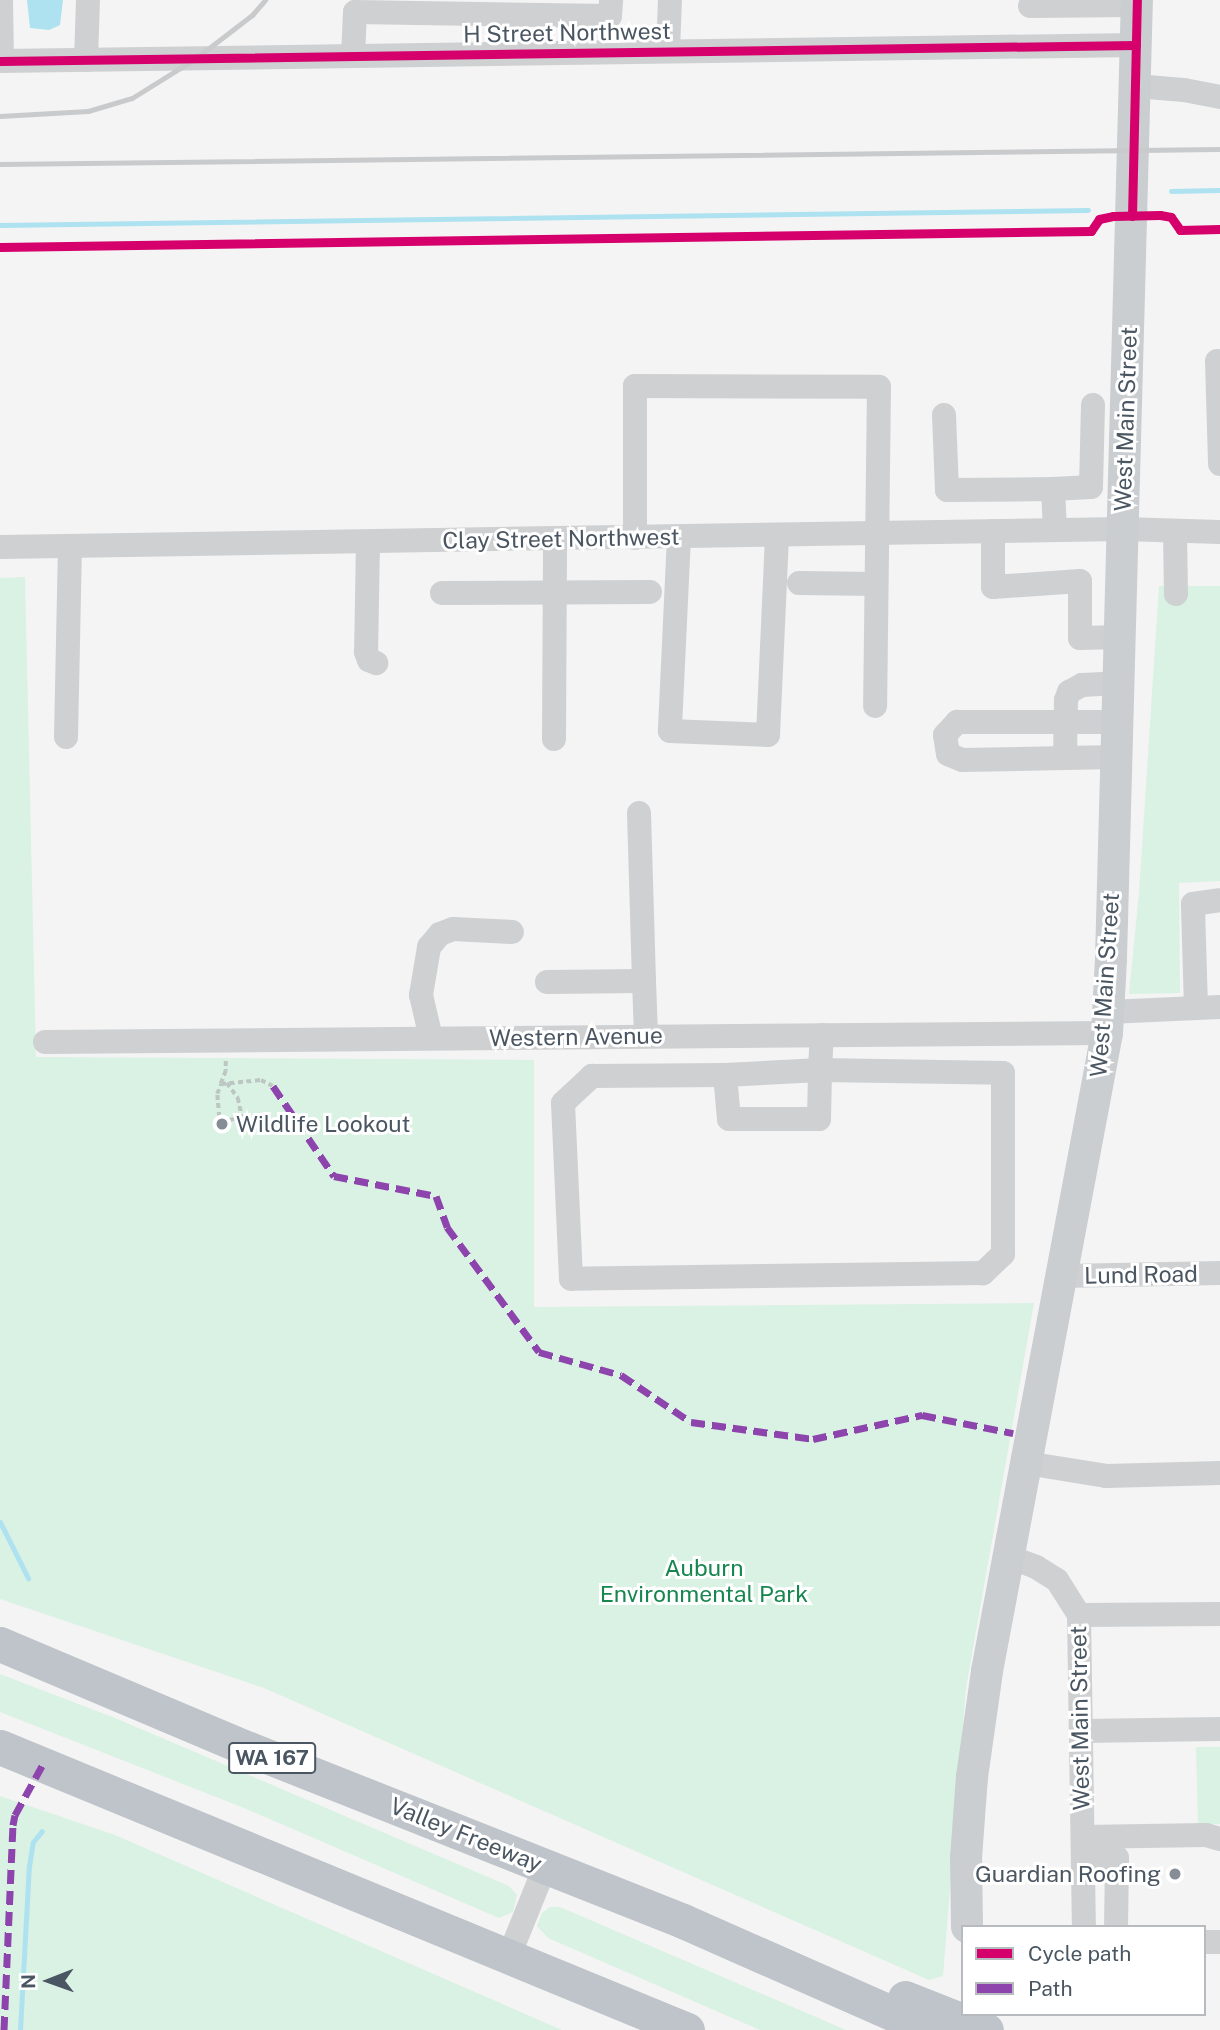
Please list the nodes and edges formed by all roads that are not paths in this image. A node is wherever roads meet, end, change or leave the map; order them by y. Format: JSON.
{"nodes":[{"id":1,"x":1,"y":0,"type":"edge"},
{"id":2,"x":88,"y":0,"type":"edge"},
{"id":3,"x":611,"y":0,"type":"edge"},
{"id":4,"x":670,"y":0,"type":"edge"},
{"id":5,"x":1136,"y":2,"type":"edge"},
{"id":6,"x":1030,"y":3,"type":"edge"},
{"id":7,"x":1136,"y":45,"type":"junction"},
{"id":8,"x":1030,"y":46,"type":"junction"},
{"id":9,"x":668,"y":51,"type":"junction"},
{"id":10,"x":353,"y":56,"type":"junction"},
{"id":11,"x":86,"y":60,"type":"junction"},
{"id":12,"x":1,"y":61,"type":"edge"},
{"id":13,"x":1135,"y":86,"type":"junction"},
{"id":14,"x":1220,"y":97,"type":"edge"},
{"id":15,"x":1217,"y":361,"type":"dead end"},
{"id":16,"x":1093,"y":404,"type":"dead end"},
{"id":17,"x":944,"y":415,"type":"dead end"},
{"id":18,"x":1220,"y":464,"type":"edge"},
{"id":19,"x":1053,"y":489,"type":"junction"},
{"id":20,"x":1122,"y":529,"type":"junction"},
{"id":21,"x":1055,"y":530,"type":"junction"},
{"id":22,"x":993,"y":531,"type":"junction"},
{"id":23,"x":1175,"y":532,"type":"junction"},
{"id":24,"x":1220,"y":532,"type":"edge"},
{"id":25,"x":877,"y":533,"type":"junction"},
{"id":26,"x":777,"y":535,"type":"junction"},
{"id":27,"x":679,"y":537,"type":"junction"},
{"id":28,"x":635,"y":538,"type":"junction"},
{"id":29,"x":555,"y":540,"type":"junction"},
{"id":30,"x":369,"y":542,"type":"junction"},
{"id":31,"x":70,"y":546,"type":"junction"},
{"id":32,"x":0,"y":547,"type":"edge"},
{"id":33,"x":799,"y":583,"type":"dead end"},
{"id":34,"x":876,"y":584,"type":"junction"},
{"id":35,"x":556,"y":592,"type":"junction"},
{"id":36,"x":650,"y":592,"type":"dead end"},
{"id":37,"x":442,"y":593,"type":"dead end"},
{"id":38,"x":1176,"y":594,"type":"dead end"},
{"id":39,"x":1120,"y":638,"type":"junction"},
{"id":40,"x":376,"y":663,"type":"dead end"},
{"id":41,"x":1118,"y":683,"type":"junction"},
{"id":42,"x":875,"y":706,"type":"dead end"},
{"id":43,"x":1066,"y":720,"type":"junction"},
{"id":44,"x":1117,"y":722,"type":"junction"},
{"id":45,"x":66,"y":737,"type":"dead end"},
{"id":46,"x":554,"y":739,"type":"dead end"},
{"id":47,"x":1116,"y":757,"type":"junction"},
{"id":48,"x":1065,"y":758,"type":"junction"},
{"id":49,"x":639,"y":813,"type":"dead end"},
{"id":50,"x":1220,"y":900,"type":"edge"},
{"id":51,"x":512,"y":932,"type":"dead end"},
{"id":52,"x":644,"y":981,"type":"junction"},
{"id":53,"x":547,"y":982,"type":"dead end"},
{"id":54,"x":1208,"y":1007,"type":"edge"},
{"id":55,"x":1107,"y":1023,"type":"junction"},
{"id":56,"x":822,"y":1035,"type":"junction"},
{"id":57,"x":646,"y":1036,"type":"junction"},
{"id":58,"x":430,"y":1038,"type":"junction"},
{"id":59,"x":45,"y":1042,"type":"dead end"},
{"id":60,"x":820,"y":1070,"type":"junction"},
{"id":61,"x":725,"y":1074,"type":"junction"},
{"id":62,"x":1220,"y":1273,"type":"edge"},
{"id":63,"x":1062,"y":1276,"type":"junction"},
{"id":64,"x":1026,"y":1463,"type":"junction"},
{"id":65,"x":1220,"y":1473,"type":"edge"},
{"id":66,"x":1010,"y":1557,"type":"junction"},
{"id":67,"x":1220,"y":1614,"type":"edge"},
{"id":68,"x":1079,"y":1615,"type":"junction"},
{"id":69,"x":0,"y":1644,"type":"edge"},
{"id":70,"x":1220,"y":1729,"type":"edge"},
{"id":71,"x":1081,"y":1731,"type":"junction"},
{"id":72,"x":0,"y":1746,"type":"edge"},
{"id":73,"x":1220,"y":1839,"type":"edge"},
{"id":74,"x":1083,"y":1848,"type":"junction"},
{"id":75,"x":545,"y":1867,"type":"junction"},
{"id":76,"x":967,"y":1925,"type":"edge"},
{"id":77,"x":1084,"y":1925,"type":"edge"},
{"id":78,"x":1116,"y":1925,"type":"edge"},
{"id":79,"x":716,"y":1935,"type":"junction"},
{"id":80,"x":509,"y":1956,"type":"junction"},
{"id":81,"x":649,"y":2030,"type":"edge"},
{"id":82,"x":687,"y":2030,"type":"edge"},
{"id":83,"x":930,"y":2030,"type":"edge"},
{"id":84,"x":986,"y":2030,"type":"edge"}],
"edges":[{"from":1,"to":12,"type":"street"},
{"from":2,"to":11,"type":"street"},
{"from":3,"to":10,"type":"street"},
{"from":4,"to":9,"type":"street"},
{"from":5,"to":6,"type":"street"},
{"from":5,"to":7,"type":"main road","name":"West Main Street"},
{"from":6,"to":8,"type":"street"},
{"from":7,"to":8,"type":"street","name":"H Street Northwest"},
{"from":7,"to":13,"type":"main road","name":"West Main Street"},
{"from":8,"to":9,"type":"street","name":"H Street Northwest"},
{"from":9,"to":10,"type":"street","name":"H Street Northwest"},
{"from":10,"to":11,"type":"street","name":"H Street Northwest"},
{"from":11,"to":12,"type":"street","name":"H Street Northwest"},
{"from":13,"to":14,"type":"street"},
{"from":13,"to":20,"type":"main road","name":"West Main Street"},
{"from":15,"to":18,"type":"street"},
{"from":16,"to":19,"type":"street"},
{"from":17,"to":19,"type":"street"},
{"from":19,"to":21,"type":"street"},
{"from":20,"to":21,"type":"street","name":"Clay Street Northwest"},
{"from":20,"to":23,"type":"street","name":"Clay Street Northwest"},
{"from":20,"to":39,"type":"main road","name":"West Main Street"},
{"from":21,"to":22,"type":"street","name":"Clay Street Northwest"},
{"from":22,"to":25,"type":"street","name":"Clay Street Northwest"},
{"from":22,"to":39,"type":"street"},
{"from":23,"to":24,"type":"street","name":"Clay Street Northwest"},
{"from":23,"to":38,"type":"street"},
{"from":25,"to":26,"type":"street","name":"Clay Street Northwest"},
{"from":25,"to":28,"type":"street"},
{"from":25,"to":34,"type":"street"},
{"from":26,"to":27,"type":"street","name":"Clay Street Northwest"},
{"from":26,"to":27,"type":"street"},
{"from":27,"to":28,"type":"street","name":"Clay Street Northwest"},
{"from":28,"to":29,"type":"street","name":"Clay Street Northwest"},
{"from":29,"to":30,"type":"street","name":"Clay Street Northwest"},
{"from":29,"to":35,"type":"street"},
{"from":30,"to":31,"type":"street","name":"Clay Street Northwest"},
{"from":30,"to":40,"type":"street"},
{"from":31,"to":32,"type":"street","name":"Clay Street Northwest"},
{"from":31,"to":45,"type":"street"},
{"from":33,"to":34,"type":"street"},
{"from":34,"to":42,"type":"street"},
{"from":35,"to":36,"type":"street"},
{"from":35,"to":37,"type":"street"},
{"from":35,"to":46,"type":"street"},
{"from":39,"to":41,"type":"main road","name":"West Main Street"},
{"from":41,"to":43,"type":"street"},
{"from":41,"to":44,"type":"main road","name":"West Main Street"},
{"from":43,"to":44,"type":"street"},
{"from":43,"to":48,"type":"street"},
{"from":43,"to":48,"type":"street"},
{"from":44,"to":47,"type":"main road","name":"West Main Street"},
{"from":47,"to":48,"type":"street"},
{"from":47,"to":55,"type":"main road","name":"West Main Street"},
{"from":49,"to":52,"type":"street"},
{"from":50,"to":54,"type":"street"},
{"from":51,"to":58,"type":"street"},
{"from":52,"to":53,"type":"street"},
{"from":52,"to":57,"type":"street"},
{"from":54,"to":55,"type":"street","name":"Western Avenue"},
{"from":55,"to":56,"type":"street","name":"Western Avenue"},
{"from":55,"to":63,"type":"main road","name":"West Main Street"},
{"from":56,"to":57,"type":"street","name":"Western Avenue"},
{"from":56,"to":60,"type":"street"},
{"from":57,"to":58,"type":"street","name":"Western Avenue"},
{"from":58,"to":59,"type":"street","name":"Western Avenue"},
{"from":60,"to":61,"type":"street"},
{"from":60,"to":61,"type":"street"},
{"from":60,"to":61,"type":"street"},
{"from":62,"to":63,"type":"street","name":"Lund Road"},
{"from":63,"to":64,"type":"main road","name":"West Main Street"},
{"from":64,"to":65,"type":"street"},
{"from":64,"to":66,"type":"main road","name":"West Main Street"},
{"from":66,"to":68,"type":"street","name":"West Main Street"},
{"from":66,"to":76,"type":"main road"},
{"from":67,"to":68,"type":"street"},
{"from":68,"to":71,"type":"street","name":"West Main Street"},
{"from":69,"to":75,"type":"highway","name":"Valley Freeway","number":"WA 167"},
{"from":70,"to":71,"type":"street"},
{"from":71,"to":74,"type":"street","name":"West Main Street"},
{"from":72,"to":80,"type":"highway"},
{"from":73,"to":74,"type":"street"},
{"from":74,"to":77,"type":"street","name":"West Main Street"},
{"from":74,"to":78,"type":"street"},
{"from":75,"to":79,"type":"highway","name":"Valley Freeway","number":"WA 167"},
{"from":75,"to":80,"type":"street"},
{"from":79,"to":83,"type":"highway","name":"Valley Freeway","number":"WA 167"},
{"from":79,"to":84,"type":"highway"},
{"from":80,"to":81,"type":"highway"},
{"from":80,"to":82,"type":"highway"}]}
